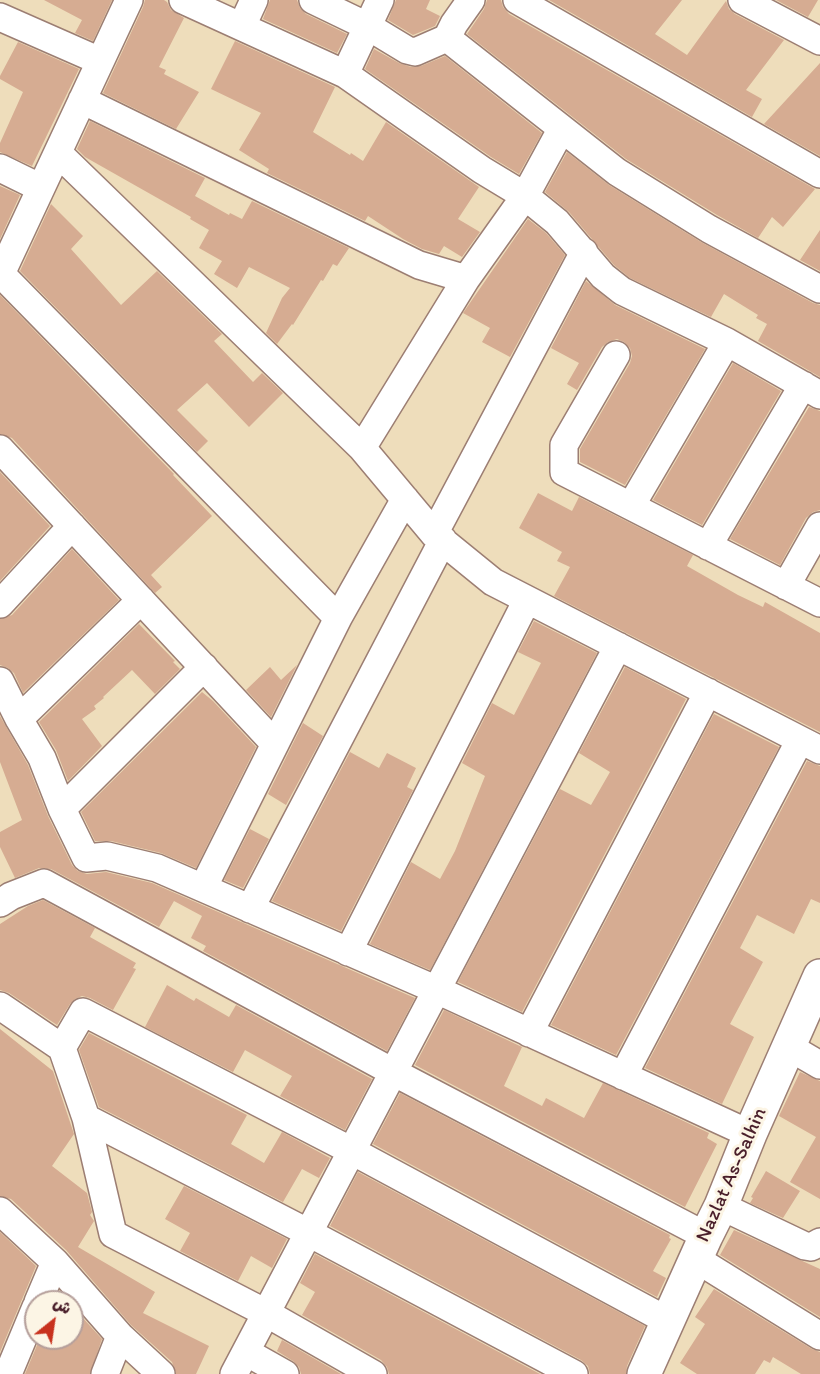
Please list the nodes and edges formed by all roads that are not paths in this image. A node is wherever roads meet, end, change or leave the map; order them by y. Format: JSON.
{"nodes":[{"id":1,"x":129,"y":0,"type":"edge"},
{"id":2,"x":183,"y":0,"type":"edge"},
{"id":3,"x":254,"y":0,"type":"edge"},
{"id":4,"x":313,"y":0,"type":"edge"},
{"id":5,"x":380,"y":0,"type":"edge"},
{"id":6,"x":471,"y":0,"type":"edge"},
{"id":7,"x":517,"y":0,"type":"edge"},
{"id":8,"x":742,"y":0,"type":"edge"},
{"id":9,"x":0,"y":17,"type":"edge"},
{"id":10,"x":242,"y":26,"type":"junction"},
{"id":11,"x":369,"y":27,"type":"junction"},
{"id":12,"x":447,"y":38,"type":"junction"},
{"id":13,"x":820,"y":40,"type":"edge"},
{"id":14,"x":100,"y":61,"type":"junction"},
{"id":15,"x":345,"y":74,"type":"junction"},
{"id":16,"x":82,"y":100,"type":"junction"},
{"id":17,"x":561,"y":130,"type":"junction"},
{"id":18,"x":58,"y":153,"type":"junction"},
{"id":19,"x":0,"y":168,"type":"edge"},
{"id":20,"x":820,"y":174,"type":"edge"},
{"id":21,"x":41,"y":188,"type":"junction"},
{"id":22,"x":525,"y":196,"type":"junction"},
{"id":23,"x":584,"y":252,"type":"junction"},
{"id":24,"x":0,"y":275,"type":"edge"},
{"id":25,"x":466,"y":279,"type":"junction"},
{"id":26,"x":820,"y":289,"type":"edge"},
{"id":27,"x":727,"y":342,"type":"junction"},
{"id":28,"x":616,"y":355,"type":"dead end"},
{"id":29,"x":811,"y":390,"type":"edge"},
{"id":30,"x":362,"y":448,"type":"junction"},
{"id":31,"x":0,"y":449,"type":"edge"},
{"id":32,"x":405,"y":499,"type":"junction"},
{"id":33,"x":631,"y":506,"type":"junction"},
{"id":34,"x":72,"y":526,"type":"junction"},
{"id":35,"x":820,"y":526,"type":"edge"},
{"id":36,"x":438,"y":537,"type":"junction"},
{"id":37,"x":708,"y":546,"type":"junction"},
{"id":38,"x":786,"y":586,"type":"junction"},
{"id":39,"x":141,"y":600,"type":"junction"},
{"id":40,"x":527,"y":600,"type":"junction"},
{"id":41,"x":820,"y":603,"type":"edge"},
{"id":42,"x":0,"y":604,"type":"edge"},
{"id":43,"x":338,"y":618,"type":"junction"},
{"id":44,"x":618,"y":646,"type":"junction"},
{"id":45,"x":204,"y":667,"type":"junction"},
{"id":46,"x":0,"y":681,"type":"edge"},
{"id":47,"x":708,"y":692,"type":"junction"},
{"id":48,"x":19,"y":719,"type":"junction"},
{"id":49,"x":275,"y":744,"type":"junction"},
{"id":50,"x":810,"y":745,"type":"edge"},
{"id":51,"x":62,"y":808,"type":"junction"},
{"id":52,"x":203,"y":888,"type":"junction"},
{"id":53,"x":4,"y":891,"type":"edge"},
{"id":54,"x":250,"y":909,"type":"junction"},
{"id":55,"x":348,"y":952,"type":"junction"},
{"id":56,"x":820,"y":976,"type":"edge"},
{"id":57,"x":437,"y":990,"type":"junction"},
{"id":58,"x":0,"y":1006,"type":"edge"},
{"id":59,"x":529,"y":1033,"type":"junction"},
{"id":60,"x":789,"y":1047,"type":"junction"},
{"id":61,"x":62,"y":1048,"type":"junction"},
{"id":62,"x":820,"y":1065,"type":"edge"},
{"id":63,"x":393,"y":1072,"type":"junction"},
{"id":64,"x":623,"y":1076,"type":"junction"},
{"id":65,"x":86,"y":1118,"type":"junction"},
{"id":66,"x":750,"y":1134,"type":"junction"},
{"id":67,"x":352,"y":1151,"type":"junction"},
{"id":68,"x":721,"y":1206,"type":"junction"},
{"id":69,"x":0,"y":1211,"type":"edge"},
{"id":70,"x":309,"y":1233,"type":"junction"},
{"id":71,"x":820,"y":1242,"type":"edge"},
{"id":72,"x":701,"y":1247,"type":"junction"},
{"id":73,"x":55,"y":1262,"type":"junction"},
{"id":74,"x":43,"y":1290,"type":"edge"},
{"id":75,"x":266,"y":1313,"type":"junction"},
{"id":76,"x":668,"y":1321,"type":"junction"},
{"id":77,"x":24,"y":1336,"type":"edge"},
{"id":78,"x":120,"y":1336,"type":"junction"},
{"id":79,"x":820,"y":1336,"type":"edge"},
{"id":80,"x":240,"y":1363,"type":"edge"},
{"id":81,"x":8,"y":1374,"type":"edge"},
{"id":82,"x":105,"y":1374,"type":"edge"},
{"id":83,"x":161,"y":1374,"type":"edge"},
{"id":84,"x":285,"y":1374,"type":"edge"},
{"id":85,"x":373,"y":1374,"type":"edge"},
{"id":86,"x":574,"y":1374,"type":"edge"},
{"id":87,"x":644,"y":1374,"type":"edge"}],
"edges":[{"from":1,"to":14,"type":"street"},
{"from":2,"to":10,"type":"street"},
{"from":3,"to":10,"type":"street"},
{"from":4,"to":11,"type":"street"},
{"from":5,"to":11,"type":"street"},
{"from":6,"to":12,"type":"street"},
{"from":7,"to":20,"type":"street"},
{"from":8,"to":13,"type":"street"},
{"from":9,"to":14,"type":"street"},
{"from":10,"to":15,"type":"street"},
{"from":11,"to":12,"type":"street"},
{"from":11,"to":15,"type":"street"},
{"from":12,"to":17,"type":"street"},
{"from":14,"to":16,"type":"street"},
{"from":15,"to":22,"type":"street"},
{"from":16,"to":18,"type":"street"},
{"from":16,"to":25,"type":"street"},
{"from":17,"to":22,"type":"street"},
{"from":17,"to":26,"type":"street"},
{"from":18,"to":21,"type":"street"},
{"from":18,"to":30,"type":"street"},
{"from":19,"to":21,"type":"street"},
{"from":21,"to":24,"type":"street"},
{"from":22,"to":23,"type":"street"},
{"from":22,"to":25,"type":"street"},
{"from":23,"to":27,"type":"street"},
{"from":23,"to":36,"type":"street"},
{"from":24,"to":43,"type":"street"},
{"from":25,"to":30,"type":"street"},
{"from":27,"to":29,"type":"street"},
{"from":27,"to":33,"type":"street"},
{"from":28,"to":33,"type":"street"},
{"from":29,"to":37,"type":"street"},
{"from":30,"to":32,"type":"street"},
{"from":31,"to":34,"type":"street"},
{"from":32,"to":36,"type":"street"},
{"from":32,"to":43,"type":"street"},
{"from":33,"to":37,"type":"street"},
{"from":34,"to":39,"type":"street"},
{"from":34,"to":42,"type":"street"},
{"from":35,"to":38,"type":"street"},
{"from":36,"to":40,"type":"street"},
{"from":36,"to":54,"type":"street"},
{"from":37,"to":38,"type":"street"},
{"from":38,"to":41,"type":"street"},
{"from":39,"to":45,"type":"street"},
{"from":39,"to":48,"type":"street"},
{"from":40,"to":44,"type":"street"},
{"from":40,"to":55,"type":"street"},
{"from":43,"to":49,"type":"street"},
{"from":44,"to":47,"type":"street"},
{"from":44,"to":57,"type":"street"},
{"from":45,"to":49,"type":"street"},
{"from":45,"to":51,"type":"street"},
{"from":46,"to":48,"type":"street"},
{"from":47,"to":50,"type":"street"},
{"from":47,"to":59,"type":"street"},
{"from":48,"to":51,"type":"street"},
{"from":49,"to":52,"type":"street"},
{"from":50,"to":64,"type":"street"},
{"from":51,"to":52,"type":"street"},
{"from":52,"to":54,"type":"street"},
{"from":53,"to":63,"type":"street"},
{"from":54,"to":55,"type":"street"},
{"from":55,"to":57,"type":"street"},
{"from":56,"to":60,"type":"main road","name":"Nazlat As-Salhin"},
{"from":57,"to":59,"type":"street"},
{"from":57,"to":63,"type":"street"},
{"from":58,"to":61,"type":"street"},
{"from":59,"to":64,"type":"street"},
{"from":60,"to":62,"type":"street"},
{"from":60,"to":66,"type":"main road","name":"Nazlat As-Salhin"},
{"from":61,"to":65,"type":"street"},
{"from":61,"to":67,"type":"street"},
{"from":63,"to":67,"type":"street"},
{"from":63,"to":72,"type":"street"},
{"from":64,"to":66,"type":"street"},
{"from":65,"to":70,"type":"street"},
{"from":65,"to":75,"type":"street"},
{"from":66,"to":68,"type":"main road","name":"Nazlat As-Salhin"},
{"from":67,"to":70,"type":"street"},
{"from":67,"to":76,"type":"street"},
{"from":68,"to":71,"type":"street"},
{"from":68,"to":72,"type":"main road","name":"Nazlat As-Salhin"},
{"from":69,"to":73,"type":"street"},
{"from":70,"to":75,"type":"street"},
{"from":70,"to":86,"type":"street"},
{"from":72,"to":76,"type":"main road","name":"Nazlat As-Salhin"},
{"from":72,"to":79,"type":"street"},
{"from":73,"to":74,"type":"street"},
{"from":73,"to":78,"type":"street"},
{"from":75,"to":80,"type":"street"},
{"from":75,"to":85,"type":"street"},
{"from":76,"to":87,"type":"main road","name":"Nazlat As-Salhin"},
{"from":77,"to":81,"type":"street"},
{"from":78,"to":82,"type":"street"},
{"from":78,"to":83,"type":"street"},
{"from":80,"to":84,"type":"street"}]}
